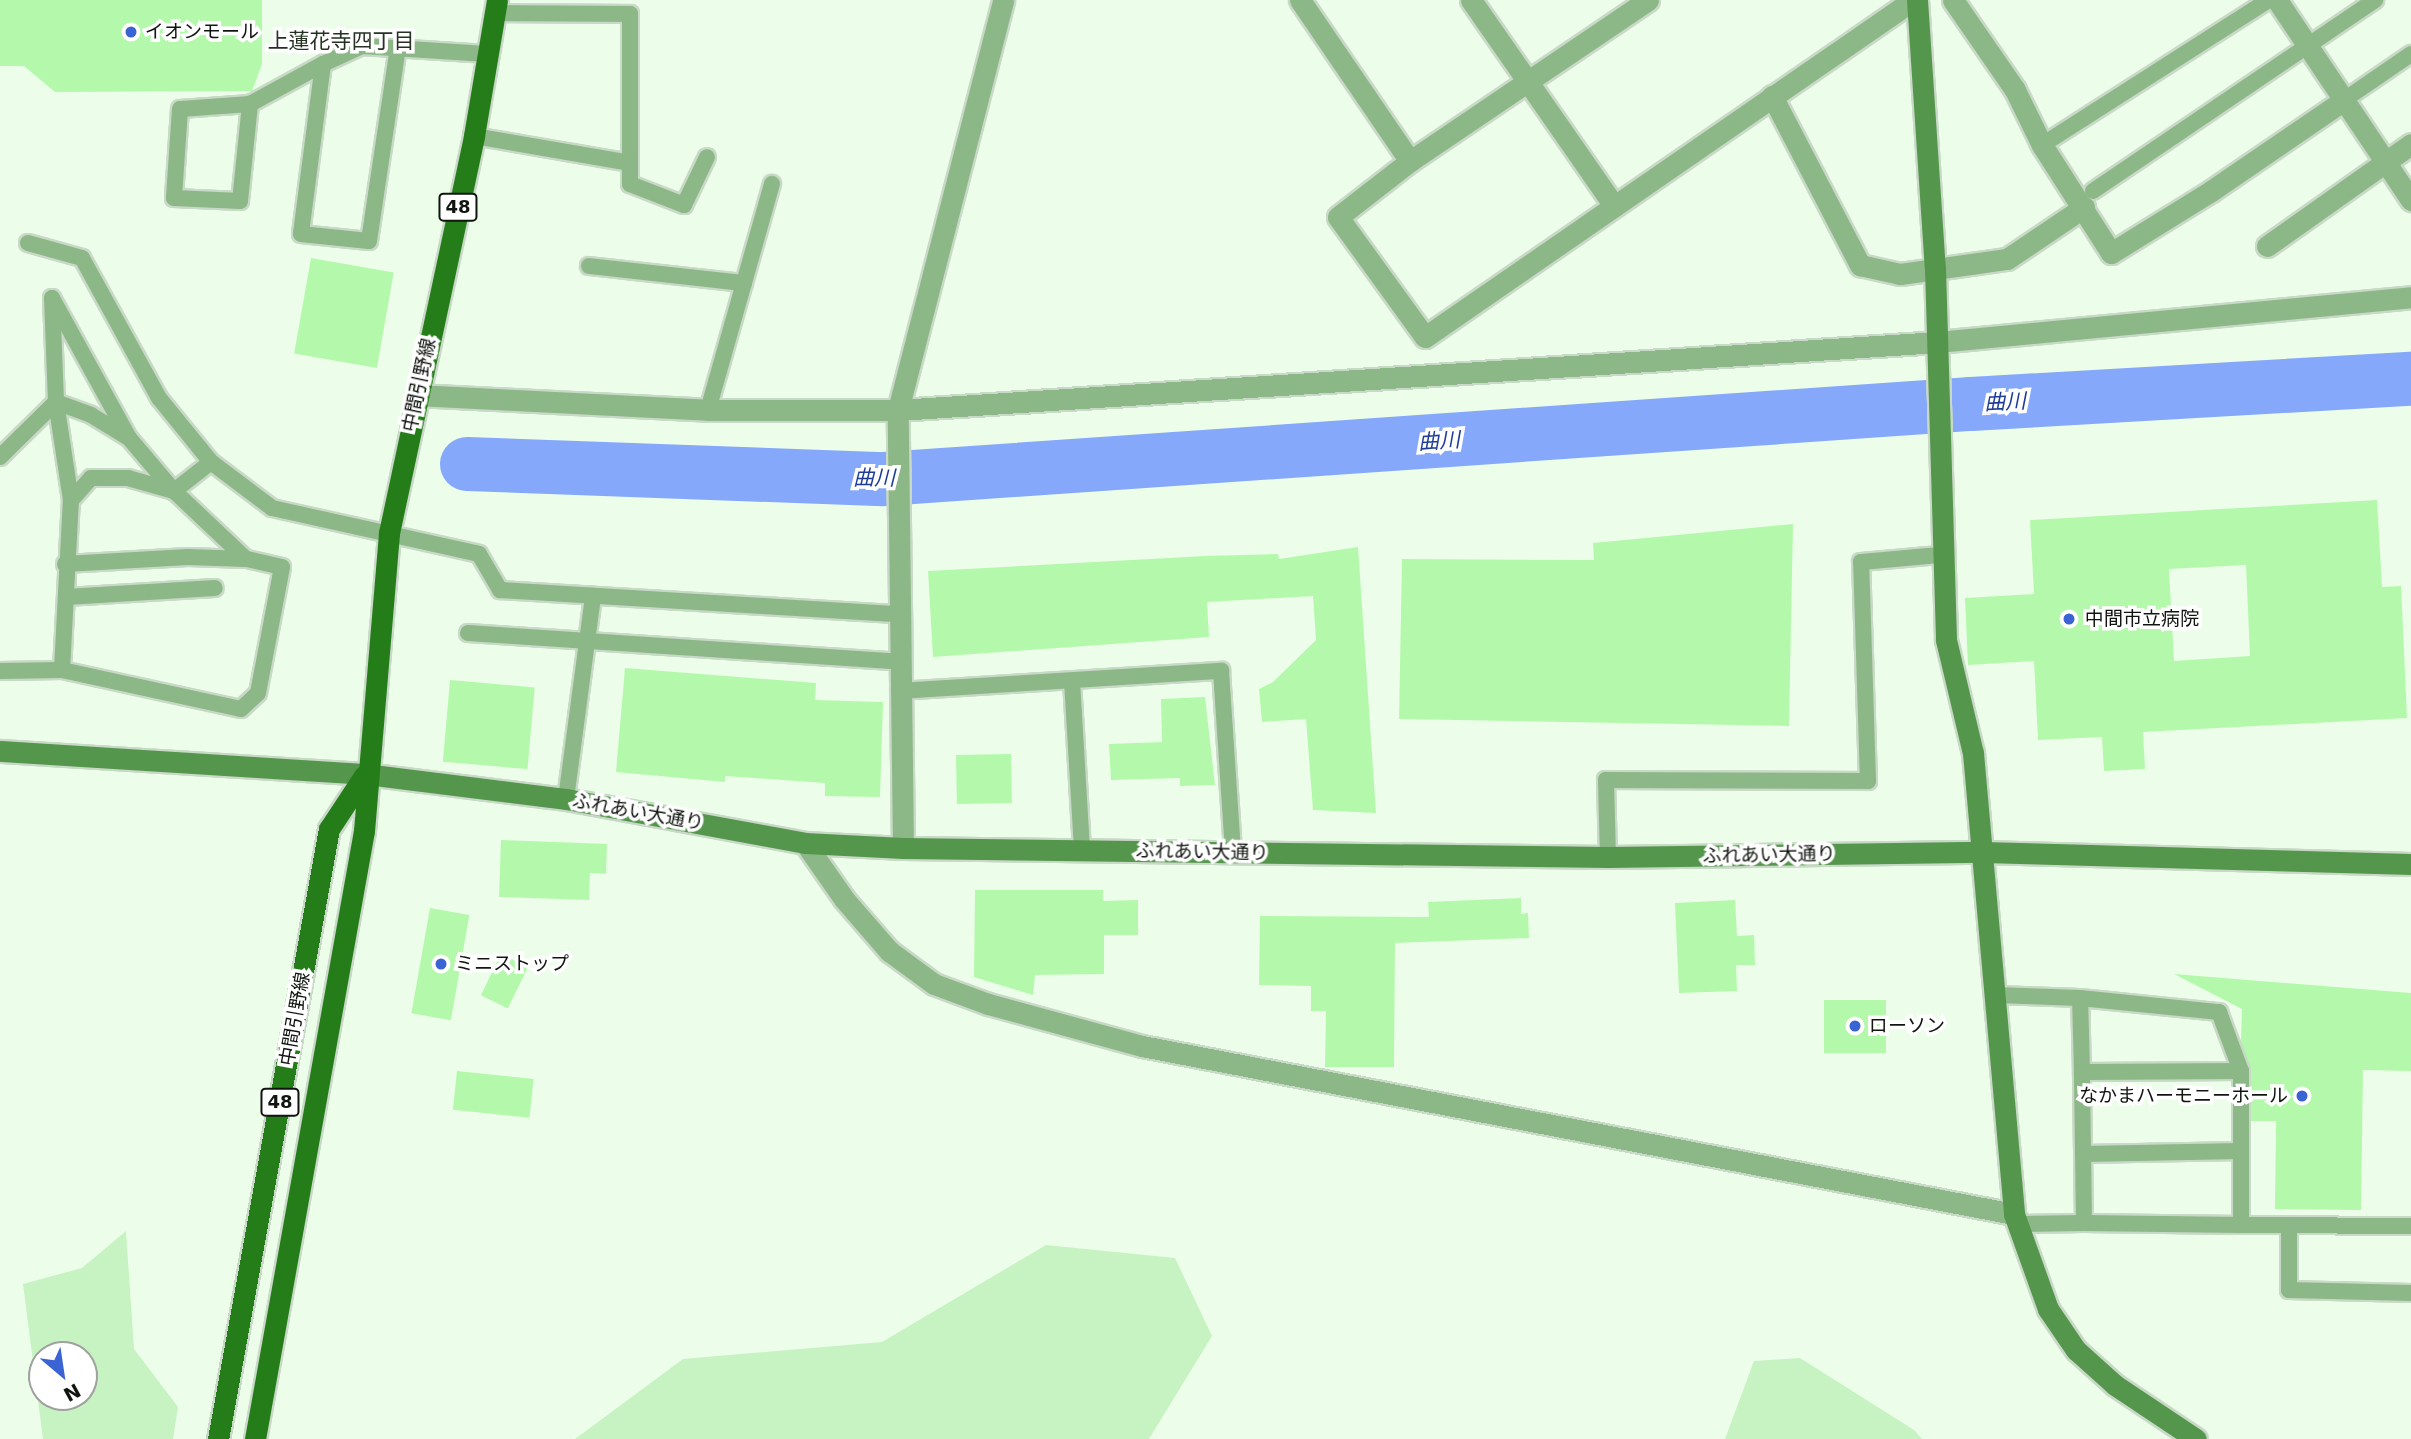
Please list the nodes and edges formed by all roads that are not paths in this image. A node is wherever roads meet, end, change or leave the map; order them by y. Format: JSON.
{"nodes":[{"id":1,"x":1003,"y":0,"type":"edge"},
{"id":2,"x":1300,"y":0,"type":"edge"},
{"id":3,"x":1471,"y":0,"type":"edge"},
{"id":4,"x":1646,"y":0,"type":"edge"},
{"id":5,"x":1915,"y":0,"type":"edge"},
{"id":6,"x":1953,"y":0,"type":"edge"},
{"id":7,"x":2269,"y":0,"type":"edge"},
{"id":8,"x":2277,"y":0,"type":"edge"},
{"id":9,"x":2375,"y":0,"type":"edge"},
{"id":10,"x":495,"y":7,"type":"edge"},
{"id":11,"x":2307,"y":45,"type":"junction"},
{"id":12,"x":398,"y":48,"type":"junction"},
{"id":13,"x":487,"y":54,"type":"junction"},
{"id":14,"x":2411,"y":54,"type":"edge"},
{"id":15,"x":323,"y":64,"type":"junction"},
{"id":16,"x":1528,"y":82,"type":"junction"},
{"id":17,"x":1772,"y":96,"type":"junction"},
{"id":18,"x":2344,"y":100,"type":"junction"},
{"id":19,"x":250,"y":104,"type":"junction"},
{"id":20,"x":474,"y":136,"type":"junction"},
{"id":21,"x":2411,"y":144,"type":"edge"},
{"id":22,"x":2042,"y":145,"type":"junction"},
{"id":23,"x":707,"y":157,"type":"dead end"},
{"id":24,"x":1410,"y":162,"type":"junction"},
{"id":25,"x":2385,"y":162,"type":"junction"},
{"id":26,"x":630,"y":163,"type":"junction"},
{"id":27,"x":772,"y":184,"type":"dead end"},
{"id":28,"x":2088,"y":199,"type":"junction"},
{"id":29,"x":2411,"y":200,"type":"edge"},
{"id":30,"x":1614,"y":205,"type":"junction"},
{"id":31,"x":28,"y":243,"type":"dead end"},
{"id":32,"x":2267,"y":246,"type":"dead end"},
{"id":33,"x":589,"y":266,"type":"dead end"},
{"id":34,"x":1935,"y":268,"type":"junction"},
{"id":35,"x":744,"y":284,"type":"junction"},
{"id":36,"x":2411,"y":298,"type":"edge"},
{"id":37,"x":1937,"y":342,"type":"junction"},
{"id":38,"x":56,"y":402,"type":"junction"},
{"id":39,"x":415,"y":405,"type":"junction"},
{"id":40,"x":708,"y":410,"type":"junction"},
{"id":41,"x":898,"y":410,"type":"junction"},
{"id":42,"x":129,"y":438,"type":"junction"},
{"id":43,"x":0,"y":457,"type":"edge"},
{"id":44,"x":211,"y":462,"type":"junction"},
{"id":45,"x":174,"y":491,"type":"junction"},
{"id":46,"x":71,"y":500,"type":"junction"},
{"id":47,"x":389,"y":533,"type":"junction"},
{"id":48,"x":1940,"y":555,"type":"junction"},
{"id":49,"x":246,"y":559,"type":"junction"},
{"id":50,"x":65,"y":564,"type":"junction"},
{"id":51,"x":215,"y":588,"type":"dead end"},
{"id":52,"x":593,"y":596,"type":"junction"},
{"id":53,"x":66,"y":597,"type":"junction"},
{"id":54,"x":898,"y":614,"type":"junction"},
{"id":55,"x":468,"y":633,"type":"dead end"},
{"id":56,"x":587,"y":644,"type":"junction"},
{"id":57,"x":899,"y":662,"type":"junction"},
{"id":58,"x":62,"y":670,"type":"junction"},
{"id":59,"x":0,"y":671,"type":"edge"},
{"id":60,"x":1072,"y":681,"type":"junction"},
{"id":61,"x":899,"y":691,"type":"junction"},
{"id":62,"x":0,"y":751,"type":"edge"},
{"id":63,"x":365,"y":775,"type":"junction"},
{"id":64,"x":566,"y":799,"type":"junction"},
{"id":65,"x":805,"y":843,"type":"junction"},
{"id":66,"x":903,"y":848,"type":"junction"},
{"id":67,"x":1082,"y":850,"type":"junction"},
{"id":68,"x":1233,"y":852,"type":"junction"},
{"id":69,"x":1984,"y":852,"type":"junction"},
{"id":70,"x":1608,"y":857,"type":"junction"},
{"id":71,"x":2411,"y":864,"type":"edge"},
{"id":72,"x":1997,"y":995,"type":"junction"},
{"id":73,"x":2080,"y":998,"type":"junction"},
{"id":74,"x":2241,"y":1071,"type":"junction"},
{"id":75,"x":2082,"y":1072,"type":"junction"},
{"id":76,"x":2241,"y":1151,"type":"junction"},
{"id":77,"x":2083,"y":1154,"type":"junction"},
{"id":78,"x":2016,"y":1219,"type":"junction"},
{"id":79,"x":2084,"y":1223,"type":"junction"},
{"id":80,"x":2241,"y":1225,"type":"junction"},
{"id":81,"x":2289,"y":1225,"type":"junction"},
{"id":82,"x":2411,"y":1226,"type":"edge"},
{"id":83,"x":2411,"y":1293,"type":"edge"},
{"id":84,"x":218,"y":1439,"type":"edge"},
{"id":85,"x":255,"y":1439,"type":"edge"},
{"id":86,"x":2196,"y":1439,"type":"edge"}],
"edges":[{"from":1,"to":41,"type":"street"},
{"from":2,"to":24,"type":"street"},
{"from":3,"to":16,"type":"street"},
{"from":4,"to":16,"type":"street"},
{"from":5,"to":17,"type":"street"},
{"from":5,"to":34,"type":"street"},
{"from":6,"to":22,"type":"street"},
{"from":7,"to":22,"type":"lane"},
{"from":8,"to":11,"type":"street"},
{"from":9,"to":11,"type":"lane"},
{"from":10,"to":13,"type":"main road","name":"中間引野線","number":"48"},
{"from":10,"to":26,"type":"lane"},
{"from":11,"to":18,"type":"street"},
{"from":11,"to":28,"type":"lane"},
{"from":12,"to":13,"type":"lane"},
{"from":12,"to":15,"type":"lane"},
{"from":12,"to":15,"type":"lane"},
{"from":13,"to":20,"type":"main road","name":"中間引野線","number":"48"},
{"from":14,"to":18,"type":"lane"},
{"from":15,"to":19,"type":"lane"},
{"from":16,"to":24,"type":"street"},
{"from":16,"to":30,"type":"street"},
{"from":17,"to":30,"type":"street"},
{"from":17,"to":34,"type":"street"},
{"from":18,"to":25,"type":"street"},
{"from":18,"to":28,"type":"street"},
{"from":19,"to":19,"type":"lane"},
{"from":20,"to":26,"type":"lane"},
{"from":20,"to":39,"type":"main road","name":"中間引野線","number":"48"},
{"from":21,"to":25,"type":"street"},
{"from":22,"to":28,"type":"street"},
{"from":23,"to":26,"type":"lane"},
{"from":24,"to":30,"type":"street"},
{"from":25,"to":29,"type":"street"},
{"from":25,"to":32,"type":"street"},
{"from":27,"to":35,"type":"lane"},
{"from":28,"to":34,"type":"street"},
{"from":31,"to":44,"type":"lane"},
{"from":33,"to":35,"type":"lane"},
{"from":34,"to":37,"type":"street"},
{"from":35,"to":40,"type":"lane"},
{"from":36,"to":37,"type":"street"},
{"from":37,"to":41,"type":"street"},
{"from":37,"to":48,"type":"street"},
{"from":38,"to":42,"type":"lane"},
{"from":38,"to":42,"type":"lane"},
{"from":38,"to":43,"type":"lane"},
{"from":38,"to":46,"type":"lane"},
{"from":39,"to":40,"type":"street"},
{"from":39,"to":47,"type":"main road","name":"中間引野線","number":"48"},
{"from":40,"to":41,"type":"street"},
{"from":41,"to":54,"type":"street"},
{"from":42,"to":45,"type":"lane"},
{"from":44,"to":45,"type":"lane"},
{"from":44,"to":47,"type":"lane"},
{"from":45,"to":46,"type":"lane"},
{"from":45,"to":49,"type":"lane"},
{"from":46,"to":50,"type":"lane"},
{"from":47,"to":52,"type":"lane"},
{"from":47,"to":63,"type":"main road","name":"中間引野線","number":"48"},
{"from":48,"to":69,"type":"street"},
{"from":48,"to":70,"type":"lane"},
{"from":49,"to":50,"type":"lane"},
{"from":49,"to":58,"type":"lane"},
{"from":50,"to":53,"type":"lane"},
{"from":51,"to":53,"type":"lane"},
{"from":52,"to":54,"type":"lane"},
{"from":52,"to":56,"type":"lane"},
{"from":53,"to":58,"type":"lane"},
{"from":54,"to":57,"type":"street"},
{"from":55,"to":56,"type":"lane"},
{"from":56,"to":57,"type":"lane"},
{"from":56,"to":64,"type":"lane"},
{"from":57,"to":61,"type":"street"},
{"from":58,"to":59,"type":"lane"},
{"from":60,"to":61,"type":"lane"},
{"from":60,"to":67,"type":"lane"},
{"from":60,"to":68,"type":"lane"},
{"from":61,"to":66,"type":"street"},
{"from":62,"to":63,"type":"street","name":"ふれあい大通り"},
{"from":63,"to":64,"type":"street","name":"ふれあい大通り"},
{"from":63,"to":84,"type":"main road","name":"中間引野線","number":"48"},
{"from":63,"to":85,"type":"main road","name":"中間引野線","number":"48"},
{"from":64,"to":65,"type":"street","name":"ふれあい大通り"},
{"from":65,"to":66,"type":"street","name":"ふれあい大通り"},
{"from":65,"to":78,"type":"street"},
{"from":66,"to":67,"type":"street","name":"ふれあい大通り"},
{"from":67,"to":68,"type":"street","name":"ふれあい大通り"},
{"from":68,"to":70,"type":"street","name":"ふれあい大通り"},
{"from":69,"to":70,"type":"street","name":"ふれあい大通り"},
{"from":69,"to":71,"type":"street","name":"ふれあい大通り"},
{"from":69,"to":72,"type":"street"},
{"from":72,"to":73,"type":"lane"},
{"from":72,"to":78,"type":"street"},
{"from":73,"to":74,"type":"lane"},
{"from":73,"to":75,"type":"lane"},
{"from":74,"to":75,"type":"lane"},
{"from":74,"to":76,"type":"lane"},
{"from":75,"to":77,"type":"lane"},
{"from":76,"to":77,"type":"lane"},
{"from":76,"to":80,"type":"lane"},
{"from":77,"to":79,"type":"lane"},
{"from":78,"to":79,"type":"lane"},
{"from":78,"to":86,"type":"street"},
{"from":79,"to":80,"type":"lane"},
{"from":80,"to":81,"type":"lane"},
{"from":81,"to":82,"type":"lane"},
{"from":81,"to":83,"type":"lane"}]}
